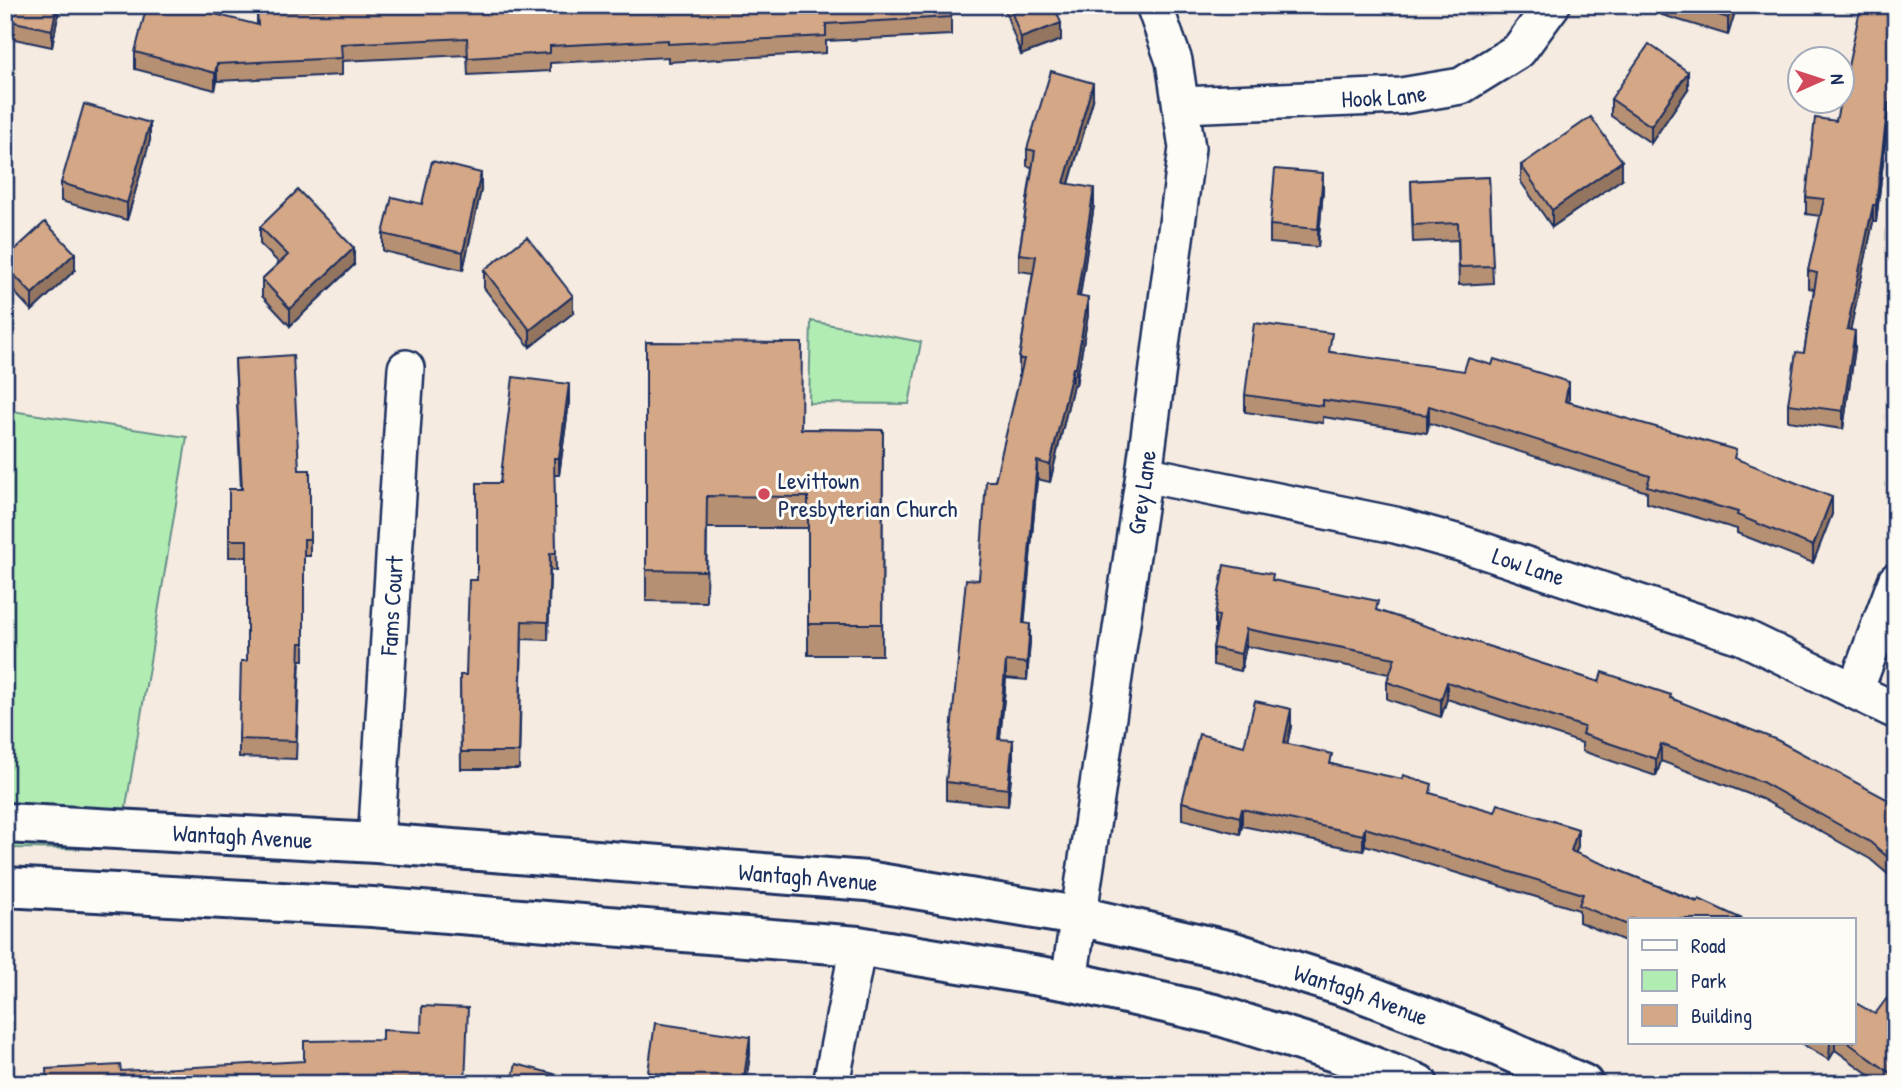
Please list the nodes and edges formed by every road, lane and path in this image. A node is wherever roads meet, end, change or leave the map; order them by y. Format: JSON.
{"nodes":[{"id":1,"x":1154,"y":5,"type":"edge"},
{"id":2,"x":1552,"y":5,"type":"edge"},
{"id":3,"x":1181,"y":105,"type":"junction"},
{"id":4,"x":406,"y":368,"type":"dead end"},
{"id":5,"x":1144,"y":474,"type":"junction"},
{"id":6,"x":1896,"y":581,"type":"edge"},
{"id":7,"x":1855,"y":691,"type":"junction"},
{"id":8,"x":1896,"y":711,"type":"edge"},
{"id":9,"x":5,"y":823,"type":"edge"},
{"id":10,"x":376,"y":843,"type":"junction"},
{"id":11,"x":5,"y":887,"type":"edge"},
{"id":12,"x":1078,"y":917,"type":"junction"},
{"id":13,"x":858,"y":946,"type":"junction"},
{"id":14,"x":1069,"y":981,"type":"junction"},
{"id":15,"x":831,"y":1084,"type":"edge"},
{"id":16,"x":1418,"y":1084,"type":"edge"},
{"id":17,"x":1583,"y":1084,"type":"edge"}],
"edges":[{"from":1,"to":3,"type":"street","name":"Grey Lane"},
{"from":2,"to":3,"type":"street","name":"Hook Lane"},
{"from":3,"to":5,"type":"street","name":"Grey Lane"},
{"from":4,"to":10,"type":"street","name":"Fams Court"},
{"from":5,"to":7,"type":"street","name":"Low Lane"},
{"from":5,"to":12,"type":"street","name":"Grey Lane"},
{"from":6,"to":7,"type":"street"},
{"from":7,"to":8,"type":"street","name":"Low Lane"},
{"from":9,"to":10,"type":"main road","name":"Wantagh Avenue"},
{"from":10,"to":12,"type":"main road","name":"Wantagh Avenue"},
{"from":11,"to":13,"type":"main road"},
{"from":12,"to":14,"type":"street","name":"Grey Lane"},
{"from":12,"to":17,"type":"main road","name":"Wantagh Avenue"},
{"from":13,"to":14,"type":"main road"},
{"from":13,"to":15,"type":"street"},
{"from":14,"to":16,"type":"main road"}]}
